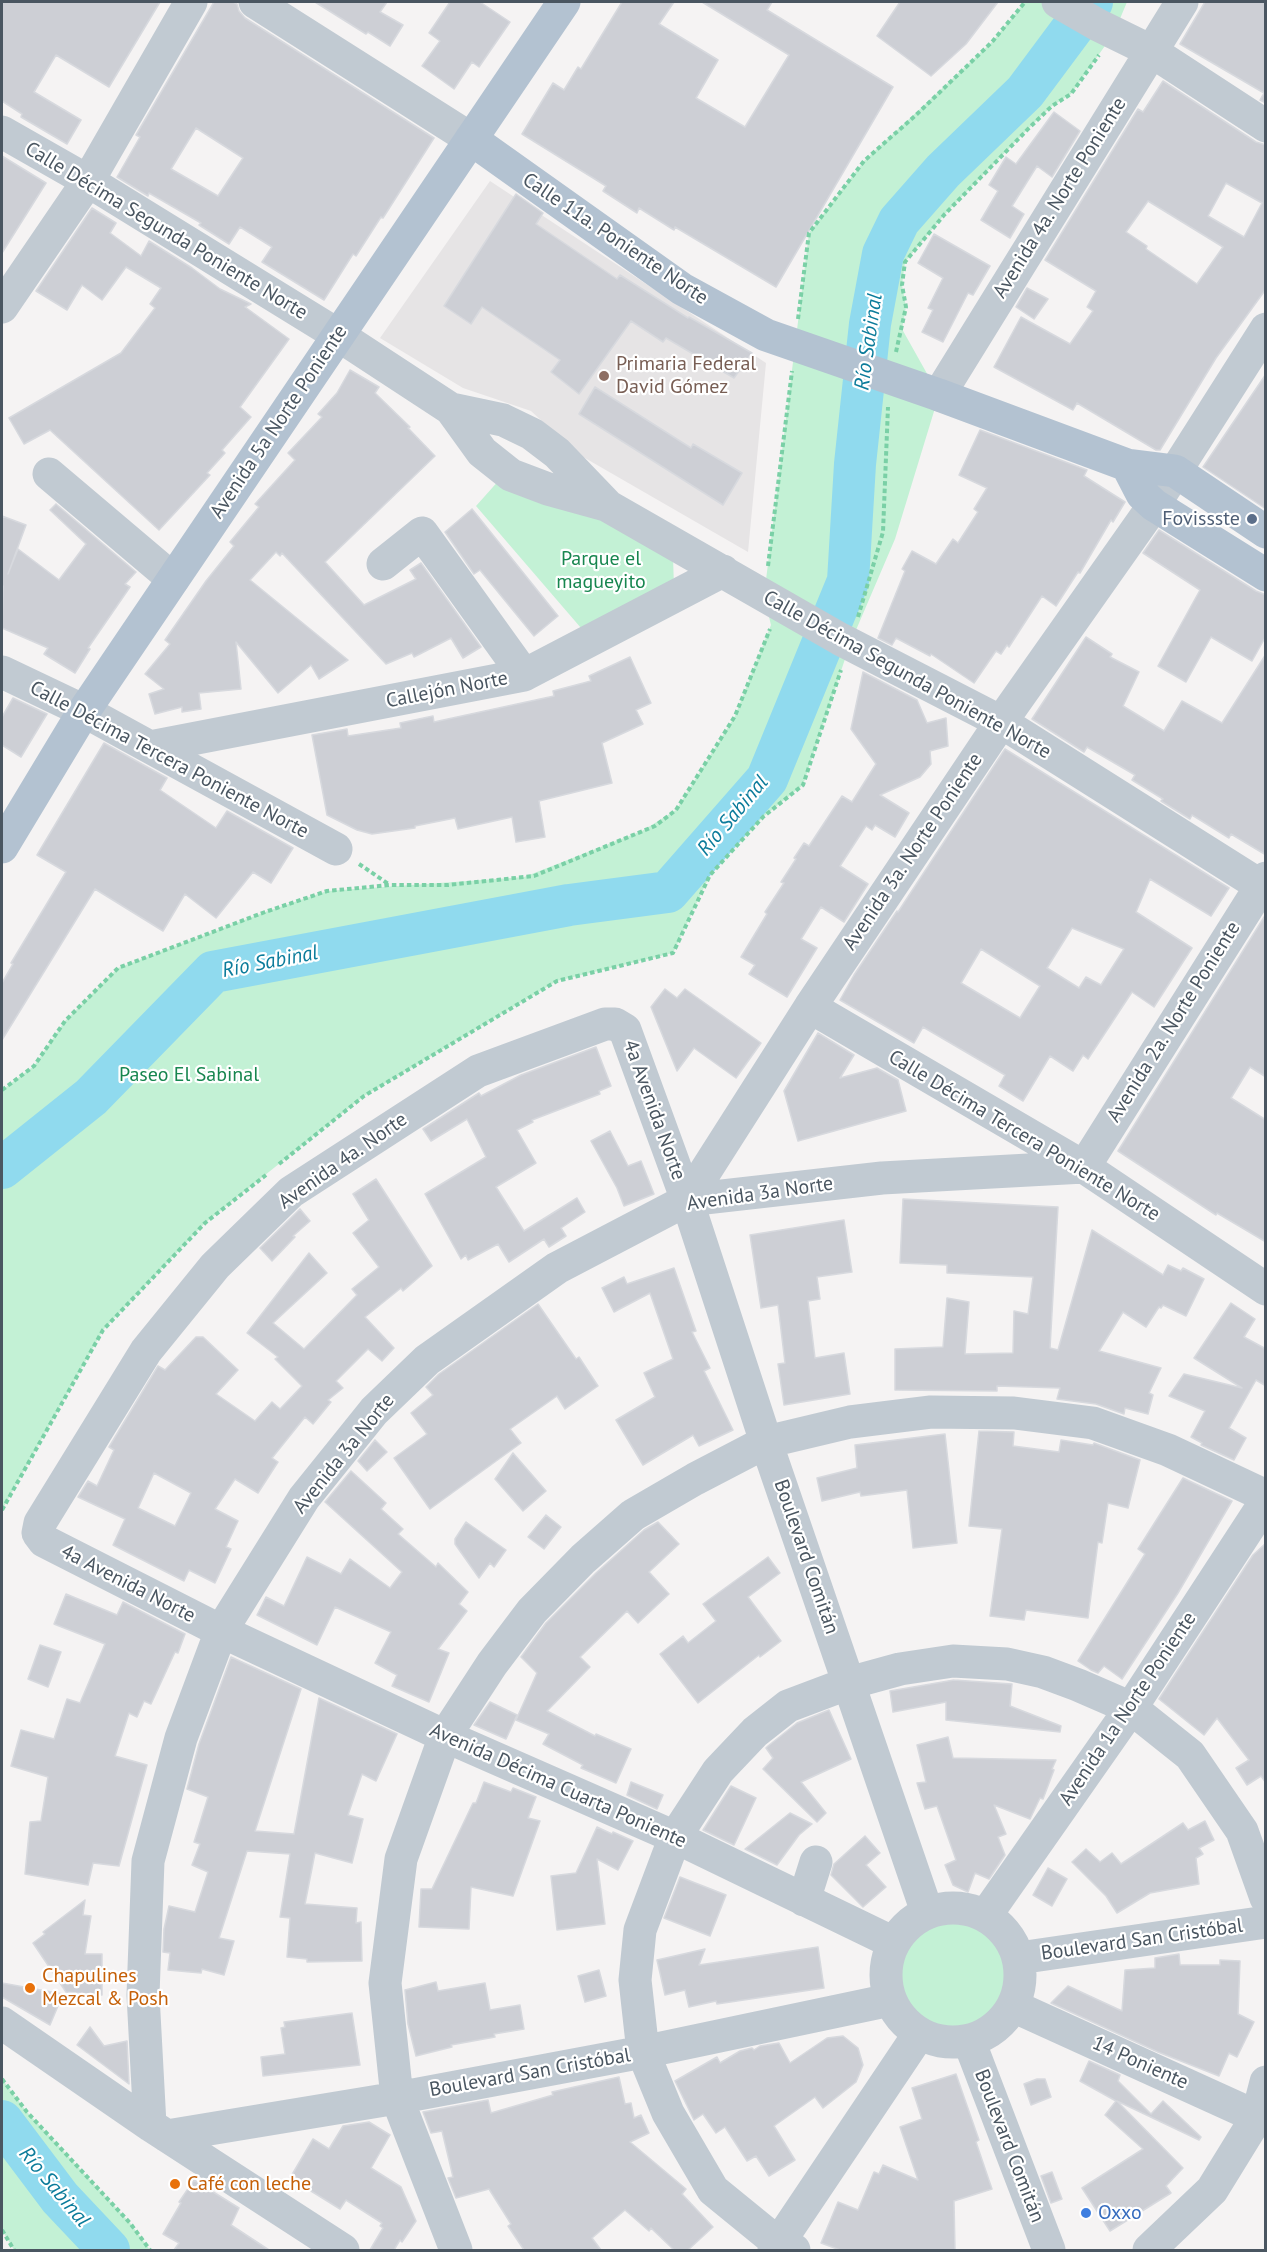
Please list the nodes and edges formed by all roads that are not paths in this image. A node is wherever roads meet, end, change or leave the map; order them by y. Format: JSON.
{"nodes":[{"id":1,"x":191,"y":2,"type":"edge"},
{"id":2,"x":255,"y":2,"type":"edge"},
{"id":3,"x":564,"y":2,"type":"edge"},
{"id":4,"x":1058,"y":2,"type":"edge"},
{"id":5,"x":1182,"y":2,"type":"edge"},
{"id":6,"x":1151,"y":51,"type":"junction"},
{"id":7,"x":1266,"y":126,"type":"edge"},
{"id":8,"x":2,"y":132,"type":"edge"},
{"id":9,"x":471,"y":139,"type":"junction"},
{"id":10,"x":88,"y":181,"type":"junction"},
{"id":11,"x":2,"y":307,"type":"edge"},
{"id":12,"x":1266,"y":329,"type":"edge"},
{"id":13,"x":338,"y":335,"type":"junction"},
{"id":14,"x":939,"y":395,"type":"junction"},
{"id":15,"x":451,"y":409,"type":"junction"},
{"id":16,"x":1127,"y":465,"type":"junction"},
{"id":17,"x":1175,"y":471,"type":"junction"},
{"id":18,"x":49,"y":474,"type":"dead end"},
{"id":19,"x":1154,"y":504,"type":"junction"},
{"id":20,"x":606,"y":505,"type":"junction"},
{"id":21,"x":1266,"y":532,"type":"edge"},
{"id":22,"x":383,"y":564,"type":"dead end"},
{"id":23,"x":723,"y":571,"type":"junction"},
{"id":24,"x":1266,"y":575,"type":"edge"},
{"id":25,"x":173,"y":579,"type":"junction"},
{"id":26,"x":2,"y":672,"type":"edge"},
{"id":27,"x":524,"y":675,"type":"junction"},
{"id":28,"x":84,"y":711,"type":"junction"},
{"id":29,"x":1001,"y":722,"type":"junction"},
{"id":30,"x":150,"y":747,"type":"junction"},
{"id":31,"x":2,"y":847,"type":"edge"},
{"id":32,"x":336,"y":849,"type":"road end"},
{"id":33,"x":1264,"y":884,"type":"edge"},
{"id":34,"x":810,"y":1007,"type":"junction"},
{"id":35,"x":615,"y":1024,"type":"joint"},
{"id":36,"x":1084,"y":1167,"type":"junction"},
{"id":37,"x":687,"y":1200,"type":"junction"},
{"id":38,"x":1266,"y":1289,"type":"edge"},
{"id":39,"x":766,"y":1442,"type":"junction"},
{"id":40,"x":1266,"y":1496,"type":"edge"},
{"id":41,"x":1266,"y":1501,"type":"edge"},
{"id":42,"x":38,"y":1533,"type":"joint"},
{"id":43,"x":221,"y":1631,"type":"junction"},
{"id":44,"x":849,"y":1683,"type":"junction"},
{"id":45,"x":1131,"y":1708,"type":"junction"},
{"id":46,"x":445,"y":1736,"type":"junction"},
{"id":47,"x":675,"y":1837,"type":"junction"},
{"id":48,"x":816,"y":1862,"type":"dead end"},
{"id":49,"x":1266,"y":1898,"type":"edge"},
{"id":50,"x":804,"y":1900,"type":"junction"},
{"id":51,"x":927,"y":1912,"type":"junction"},
{"id":52,"x":986,"y":1915,"type":"junction"},
{"id":53,"x":1266,"y":1922,"type":"edge"},
{"id":54,"x":894,"y":1943,"type":"junction"},
{"id":55,"x":1019,"y":1958,"type":"junction"},
{"id":56,"x":890,"y":2000,"type":"junction"},
{"id":57,"x":1013,"y":2006,"type":"junction"},
{"id":58,"x":2,"y":2023,"type":"edge"},
{"id":59,"x":919,"y":2034,"type":"junction"},
{"id":60,"x":969,"y":2041,"type":"junction"},
{"id":61,"x":642,"y":2052,"type":"junction"},
{"id":62,"x":1266,"y":2082,"type":"edge"},
{"id":63,"x":397,"y":2097,"type":"junction"},
{"id":64,"x":1261,"y":2119,"type":"edge"},
{"id":65,"x":159,"y":2130,"type":"junction"},
{"id":66,"x":782,"y":2248,"type":"edge"},
{"id":67,"x":343,"y":2250,"type":"edge"},
{"id":68,"x":456,"y":2250,"type":"edge"},
{"id":69,"x":1049,"y":2250,"type":"edge"},
{"id":70,"x":1149,"y":2250,"type":"edge"}],
"edges":[{"from":1,"to":10,"type":"street"},
{"from":2,"to":9,"type":"street","name":"Calle 11a. Poniente Norte"},
{"from":3,"to":9,"type":"main road","name":"Avenida 5a Norte Poniente"},
{"from":4,"to":6,"type":"street"},
{"from":5,"to":6,"type":"street","name":"Avenida 4a. Norte Poniente"},
{"from":6,"to":7,"type":"street"},
{"from":6,"to":14,"type":"street","name":"Avenida 4a. Norte Poniente"},
{"from":8,"to":10,"type":"street","name":"Calle Décima Segunda Poniente Norte"},
{"from":9,"to":13,"type":"main road","name":"Avenida 5a Norte Poniente"},
{"from":9,"to":14,"type":"main road","name":"Calle 11a. Poniente Norte"},
{"from":10,"to":11,"type":"street"},
{"from":10,"to":13,"type":"street","name":"Calle Décima Segunda Poniente Norte"},
{"from":12,"to":17,"type":"street","name":"Avenida 3a. Norte Poniente"},
{"from":13,"to":15,"type":"street","name":"Calle Décima Segunda Poniente Norte"},
{"from":13,"to":25,"type":"main road","name":"Avenida 5a Norte Poniente"},
{"from":14,"to":16,"type":"main road","name":"Calle 11a. Poniente Norte"},
{"from":15,"to":20,"type":"street","name":"Calle Décima Segunda Poniente Norte"},
{"from":15,"to":20,"type":"street","name":"Calle Décima Segunda Poniente Norte"},
{"from":16,"to":17,"type":"main road","name":"Calle 11a. Poniente Norte"},
{"from":16,"to":19,"type":"main road"},
{"from":17,"to":19,"type":"street","name":"Avenida 3a. Norte Poniente"},
{"from":17,"to":21,"type":"main road"},
{"from":18,"to":25,"type":"street"},
{"from":19,"to":24,"type":"main road"},
{"from":19,"to":29,"type":"street","name":"Avenida 3a. Norte Poniente"},
{"from":20,"to":23,"type":"street","name":"Calle Décima Segunda Poniente Norte"},
{"from":22,"to":27,"type":"street"},
{"from":23,"to":27,"type":"street","name":"Callejón Norte"},
{"from":23,"to":29,"type":"street","name":"Calle Décima Segunda Poniente Norte"},
{"from":25,"to":28,"type":"main road","name":"Avenida 5a Norte Poniente"},
{"from":26,"to":28,"type":"street","name":"Calle Décima Tercera Poniente Norte"},
{"from":27,"to":30,"type":"street","name":"Callejón Norte"},
{"from":28,"to":30,"type":"street","name":"Calle Décima Tercera Poniente Norte"},
{"from":28,"to":31,"type":"main road","name":"Avenida 5a Norte Poniente"},
{"from":29,"to":33,"type":"street","name":"Calle Décima Segunda Poniente Norte"},
{"from":29,"to":34,"type":"street","name":"Avenida 3a. Norte Poniente"},
{"from":30,"to":32,"type":"street","name":"Calle Décima Tercera Poniente Norte"},
{"from":33,"to":36,"type":"street","name":"Avenida 2a. Norte Poniente"},
{"from":34,"to":36,"type":"street","name":"Calle Décima Tercera Poniente Norte"},
{"from":34,"to":37,"type":"street","name":"Avenida 3a. Norte Poniente"},
{"from":35,"to":37,"type":"street","name":"4a Avenida Norte"},
{"from":35,"to":42,"type":"street","name":"Avenida 4a. Norte"},
{"from":36,"to":37,"type":"street","name":"Avenida 3a Norte"},
{"from":36,"to":38,"type":"street","name":"Calle Décima Tercera Poniente Norte"},
{"from":37,"to":39,"type":"street","name":"Boulevard Comitán"},
{"from":37,"to":43,"type":"street","name":"Avenida 3a Norte"},
{"from":39,"to":40,"type":"street"},
{"from":39,"to":44,"type":"street","name":"Boulevard Comitán"},
{"from":39,"to":46,"type":"street"},
{"from":41,"to":45,"type":"street","name":"Avenida 1a Norte Poniente"},
{"from":42,"to":43,"type":"street","name":"4a Avenida Norte"},
{"from":43,"to":46,"type":"street","name":"Avenida Décima Cuarta Poniente"},
{"from":43,"to":65,"type":"street","name":"Avenida 3a Norte"},
{"from":44,"to":45,"type":"street"},
{"from":44,"to":47,"type":"street"},
{"from":44,"to":51,"type":"street","name":"Boulevard Comitán"},
{"from":45,"to":49,"type":"street"},
{"from":45,"to":52,"type":"street","name":"Avenida 1a Norte Poniente"},
{"from":46,"to":47,"type":"street","name":"Avenida Décima Cuarta Poniente"},
{"from":46,"to":63,"type":"street"},
{"from":47,"to":50,"type":"street","name":"Avenida Décima Cuarta Poniente"},
{"from":47,"to":61,"type":"street"},
{"from":48,"to":50,"type":"street"},
{"from":50,"to":54,"type":"street","name":"Avenida Décima Cuarta Poniente"},
{"from":51,"to":52,"type":"street"},
{"from":51,"to":54,"type":"street"},
{"from":52,"to":55,"type":"street"},
{"from":53,"to":55,"type":"street","name":"Boulevard San Cristóbal"},
{"from":54,"to":56,"type":"street"},
{"from":55,"to":57,"type":"street"},
{"from":56,"to":59,"type":"street"},
{"from":56,"to":61,"type":"street","name":"Boulevard San Cristóbal"},
{"from":57,"to":60,"type":"street"},
{"from":57,"to":64,"type":"street","name":"14 Poniente"},
{"from":58,"to":65,"type":"street"},
{"from":59,"to":60,"type":"street"},
{"from":59,"to":66,"type":"street"},
{"from":60,"to":69,"type":"street","name":"Boulevard Comitán"},
{"from":61,"to":63,"type":"street","name":"Boulevard San Cristóbal"},
{"from":61,"to":66,"type":"street"},
{"from":62,"to":64,"type":"street"},
{"from":63,"to":65,"type":"street","name":"Boulevard San Cristóbal"},
{"from":63,"to":68,"type":"street"},
{"from":64,"to":70,"type":"street"},
{"from":65,"to":67,"type":"street"}]}
